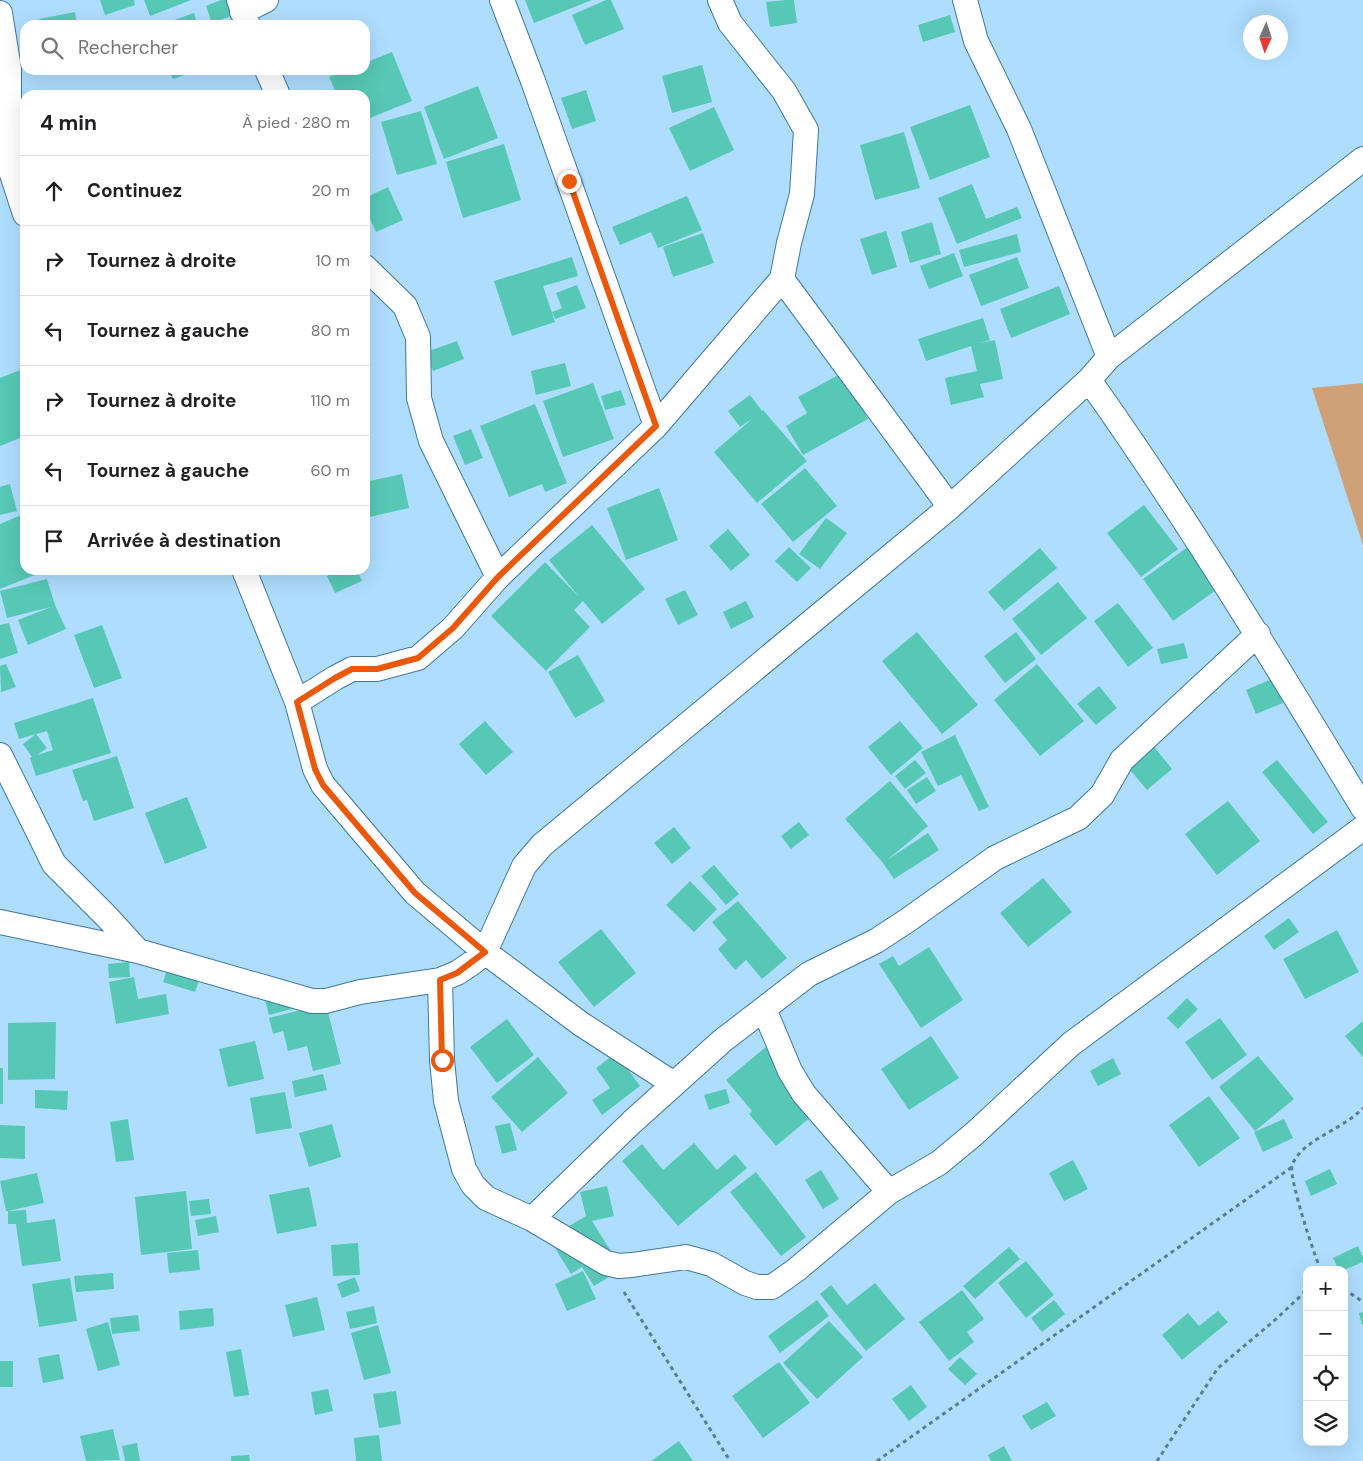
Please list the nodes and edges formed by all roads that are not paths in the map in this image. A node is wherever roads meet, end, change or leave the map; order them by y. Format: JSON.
{"nodes":[{"id":1,"x":266,"y":0,"type":"edge"},
{"id":2,"x":502,"y":0,"type":"edge"},
{"id":3,"x":720,"y":0,"type":"edge"},
{"id":4,"x":965,"y":0,"type":"edge"},
{"id":5,"x":0,"y":12,"type":"edge"},
{"id":6,"x":243,"y":12,"type":"edge"},
{"id":7,"x":269,"y":75,"type":"edge"},
{"id":8,"x":276,"y":90,"type":"edge"},
{"id":9,"x":1363,"y":159,"type":"edge"},
{"id":10,"x":4,"y":168,"type":"edge"},
{"id":11,"x":20,"y":203,"type":"edge"},
{"id":12,"x":370,"y":272,"type":"edge"},
{"id":13,"x":782,"y":279,"type":"junction"},
{"id":14,"x":1109,"y":357,"type":"junction"},
{"id":15,"x":1089,"y":380,"type":"junction"},
{"id":16,"x":656,"y":426,"type":"junction"},
{"id":17,"x":950,"y":507,"type":"junction"},
{"id":18,"x":246,"y":575,"type":"edge"},
{"id":19,"x":498,"y":577,"type":"junction"},
{"id":20,"x":1258,"y":634,"type":"junction"},
{"id":21,"x":297,"y":702,"type":"junction"},
{"id":22,"x":0,"y":756,"type":"edge"},
{"id":23,"x":1363,"y":808,"type":"edge"},
{"id":24,"x":1363,"y":828,"type":"edge"},
{"id":25,"x":0,"y":922,"type":"edge"},
{"id":26,"x":138,"y":951,"type":"junction"},
{"id":27,"x":485,"y":952,"type":"junction"},
{"id":28,"x":440,"y":980,"type":"junction"},
{"id":29,"x":764,"y":1009,"type":"junction"},
{"id":30,"x":674,"y":1084,"type":"junction"},
{"id":31,"x":888,"y":1192,"type":"junction"},
{"id":32,"x":532,"y":1219,"type":"junction"}],
"edges":[{"from":1,"to":6,"type":"street"},
{"from":2,"to":16,"type":"street"},
{"from":3,"to":13,"type":"street"},
{"from":4,"to":14,"type":"street"},
{"from":5,"to":10,"type":"street"},
{"from":7,"to":8,"type":"street"},
{"from":9,"to":14,"type":"street"},
{"from":10,"to":11,"type":"street"},
{"from":12,"to":19,"type":"street"},
{"from":13,"to":16,"type":"street"},
{"from":13,"to":17,"type":"street"},
{"from":14,"to":15,"type":"street"},
{"from":15,"to":17,"type":"street"},
{"from":15,"to":20,"type":"street"},
{"from":16,"to":19,"type":"street"},
{"from":17,"to":27,"type":"street"},
{"from":18,"to":21,"type":"street"},
{"from":19,"to":21,"type":"street"},
{"from":20,"to":23,"type":"street"},
{"from":20,"to":29,"type":"street"},
{"from":21,"to":27,"type":"street"},
{"from":22,"to":26,"type":"street"},
{"from":24,"to":31,"type":"street"},
{"from":25,"to":26,"type":"street"},
{"from":26,"to":28,"type":"street"},
{"from":27,"to":28,"type":"street"},
{"from":27,"to":30,"type":"street"},
{"from":28,"to":32,"type":"street"},
{"from":29,"to":30,"type":"street"},
{"from":29,"to":31,"type":"street"},
{"from":30,"to":32,"type":"street"},
{"from":31,"to":32,"type":"street"}]}
